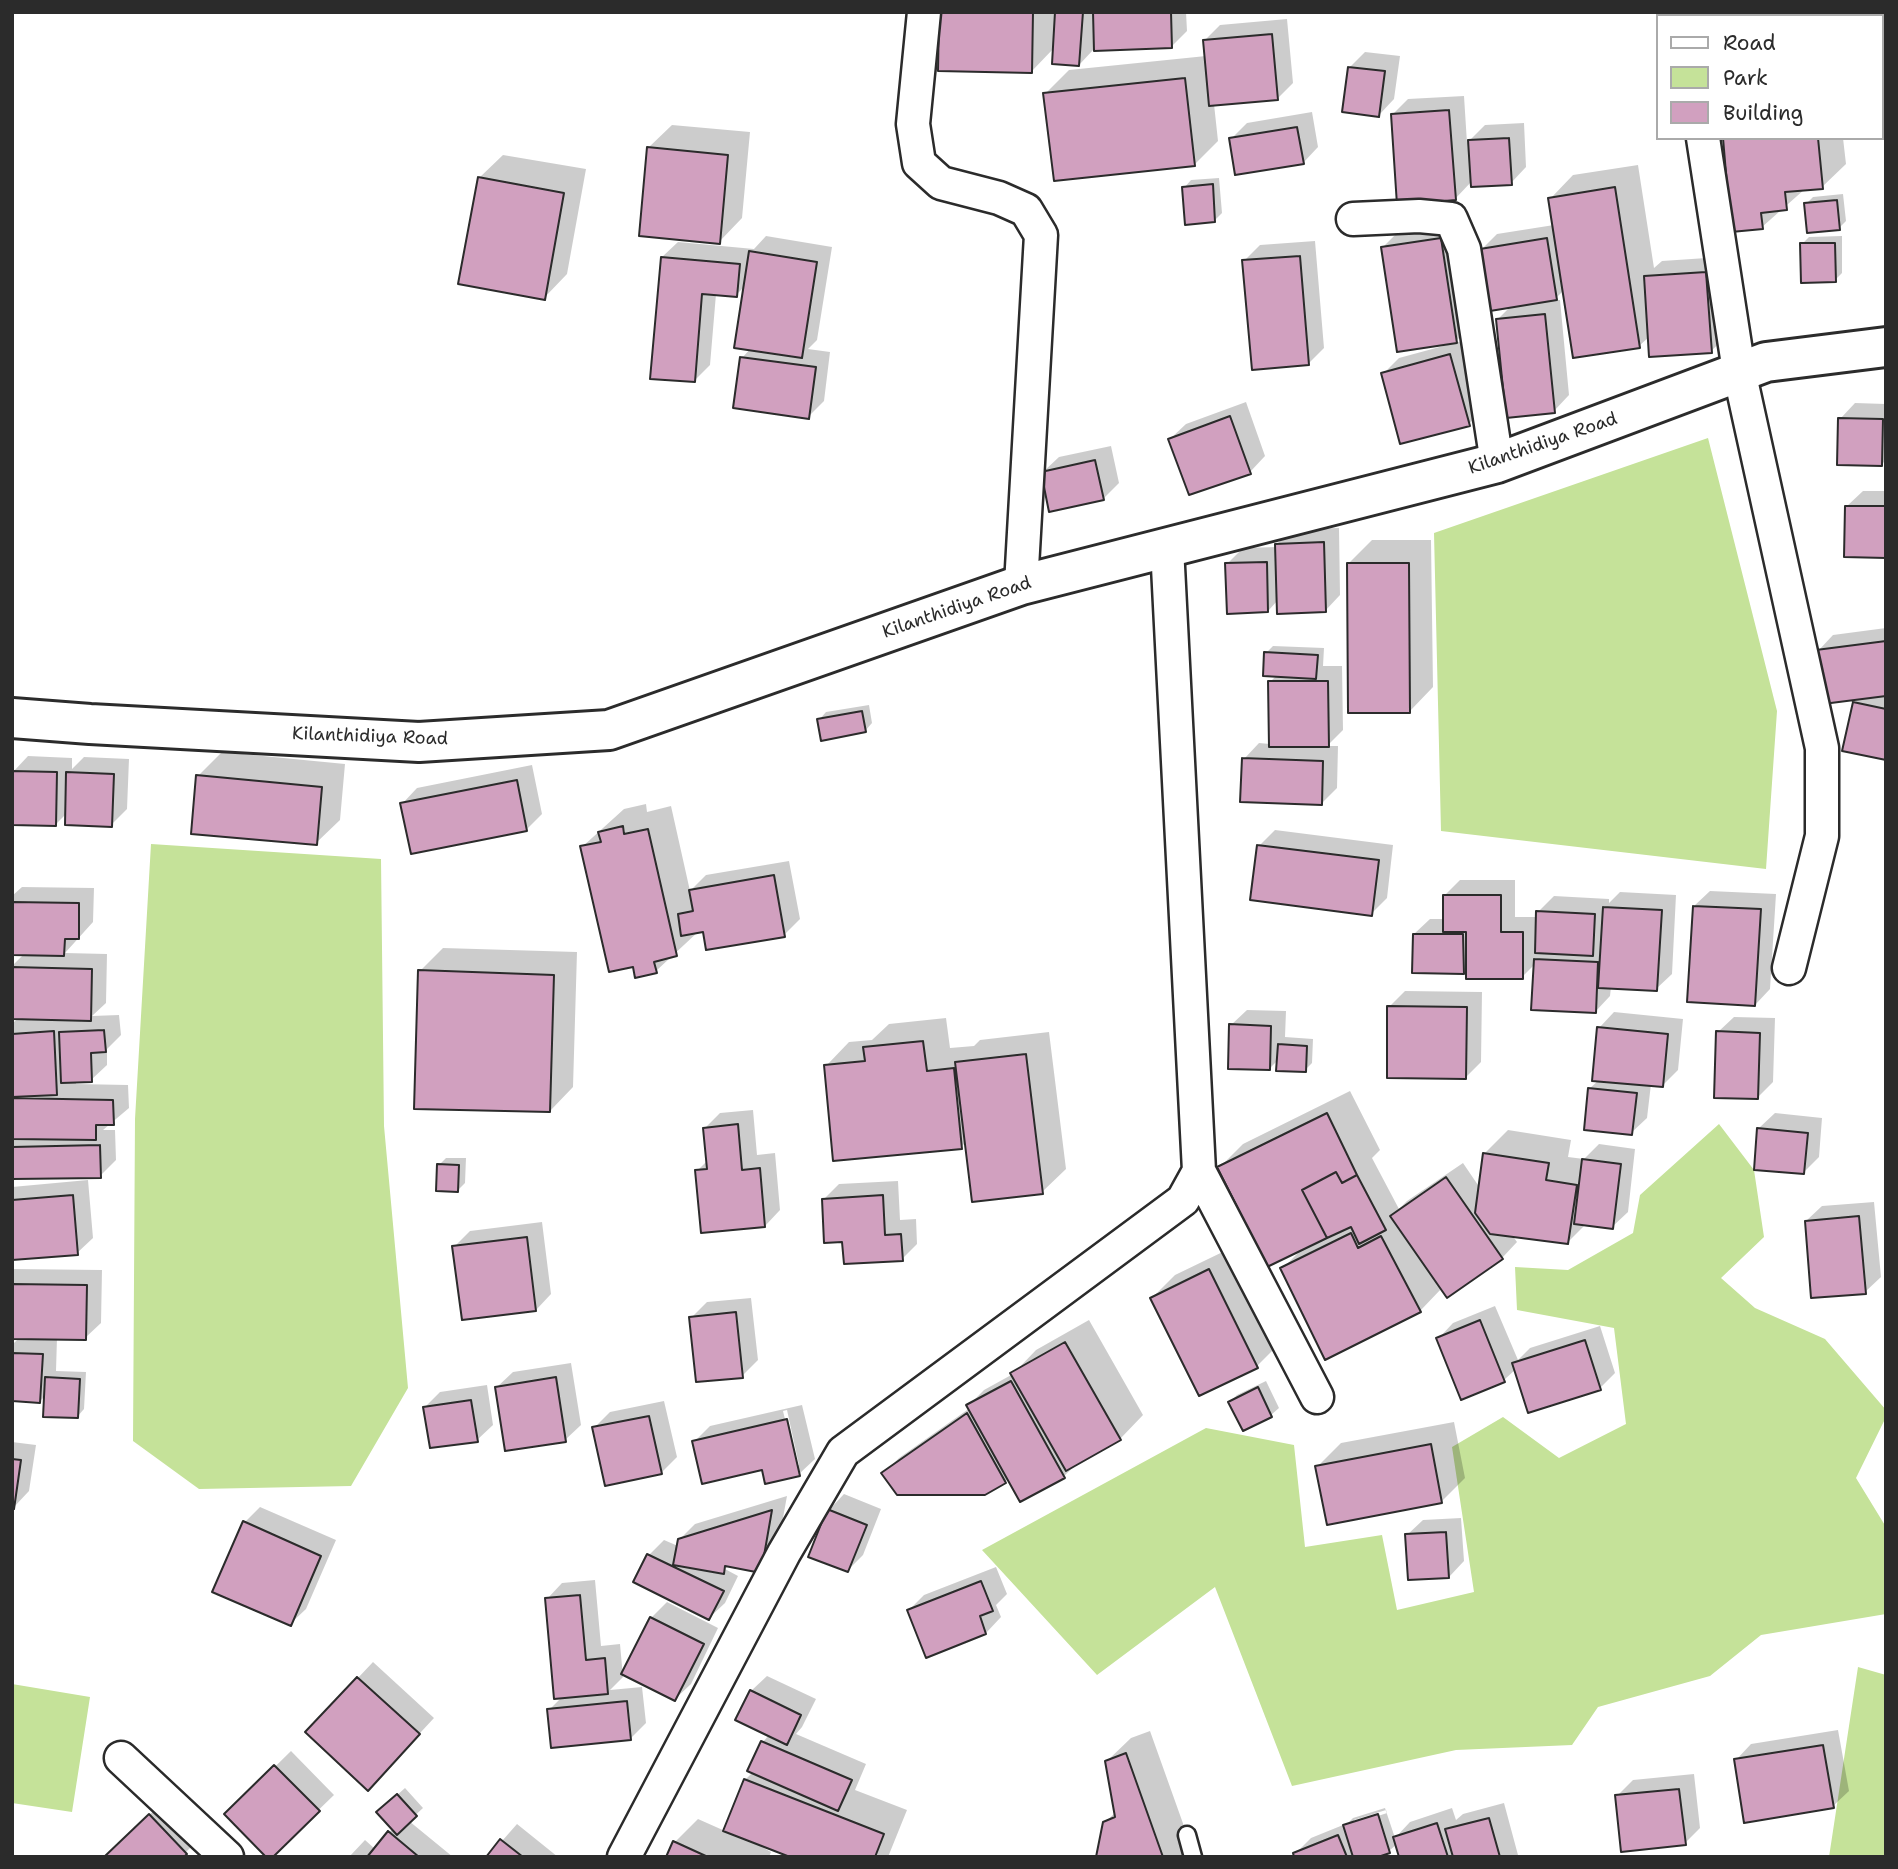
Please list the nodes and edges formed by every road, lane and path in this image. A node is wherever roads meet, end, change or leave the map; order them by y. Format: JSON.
{"nodes":[{"id":1,"x":924,"y":12,"type":"edge"},
{"id":2,"x":1703,"y":140,"type":"edge"},
{"id":3,"x":1353,"y":219,"type":"dead end"},
{"id":4,"x":1886,"y":347,"type":"edge"},
{"id":5,"x":1740,"y":371,"type":"junction"},
{"id":6,"x":1497,"y":463,"type":"junction"},
{"id":7,"x":1167,"y":547,"type":"junction"},
{"id":8,"x":1021,"y":585,"type":"junction"},
{"id":9,"x":12,"y":718,"type":"edge"},
{"id":10,"x":1789,"y":968,"type":"dead end"},
{"id":11,"x":1199,"y":1171,"type":"junction"},
{"id":12,"x":1317,"y":1397,"type":"dead end"},
{"id":13,"x":121,"y":1758,"type":"dead end"},
{"id":14,"x":1186,"y":1835,"type":"dead end"},
{"id":15,"x":227,"y":1857,"type":"edge"},
{"id":16,"x":624,"y":1857,"type":"edge"},
{"id":17,"x":1193,"y":1857,"type":"edge"}],
"edges":[{"from":1,"to":8,"type":"street"},
{"from":2,"to":5,"type":"street"},
{"from":3,"to":6,"type":"street"},
{"from":4,"to":5,"type":"street","name":"Kilanthidiya Road"},
{"from":5,"to":6,"type":"street","name":"Kilanthidiya Road"},
{"from":5,"to":10,"type":"street"},
{"from":6,"to":7,"type":"street","name":"Kilanthidiya Road"},
{"from":7,"to":8,"type":"street","name":"Kilanthidiya Road"},
{"from":7,"to":11,"type":"street"},
{"from":8,"to":9,"type":"street","name":"Kilanthidiya Road"},
{"from":11,"to":12,"type":"street"},
{"from":11,"to":16,"type":"street"},
{"from":13,"to":15,"type":"street"},
{"from":14,"to":17,"type":"lane"}]}
